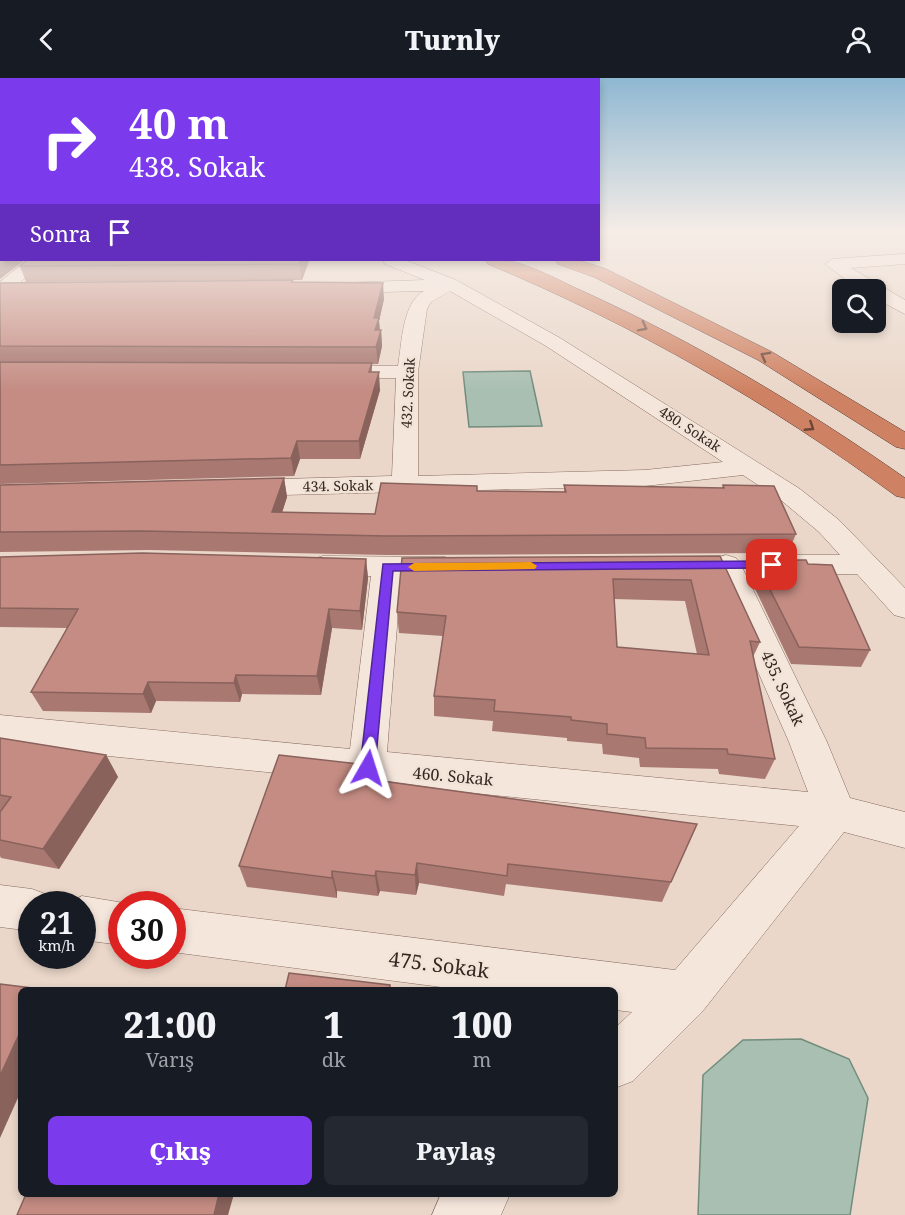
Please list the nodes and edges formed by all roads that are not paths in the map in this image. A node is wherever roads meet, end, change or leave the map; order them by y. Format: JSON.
{"nodes":[{"id":1,"x":448,"y":284,"type":"edge"},
{"id":2,"x":450,"y":284,"type":"joint"},
{"id":3,"x":550,"y":284,"type":"edge"},
{"id":4,"x":622,"y":284,"type":"edge"},
{"id":5,"x":314,"y":288,"type":"edge"},
{"id":6,"x":26,"y":289,"type":"edge"},
{"id":7,"x":1,"y":290,"type":"edge"},
{"id":8,"x":886,"y":297,"type":"edge"},
{"id":9,"x":905,"y":308,"type":"edge"},
{"id":10,"x":311,"y":372,"type":"edge"},
{"id":11,"x":407,"y":372,"type":"junction"},
{"id":12,"x":905,"y":441,"type":"edge"},
{"id":13,"x":747,"y":467,"type":"junction"},
{"id":14,"x":405,"y":484,"type":"junction"},
{"id":15,"x":214,"y":489,"type":"edge"},
{"id":16,"x":905,"y":490,"type":"edge"},
{"id":17,"x":864,"y":564,"type":"junction"},
{"id":18,"x":292,"y":565,"type":"edge"},
{"id":19,"x":387,"y":567,"type":"junction"},
{"id":20,"x":469,"y":567,"type":"edge"},
{"id":21,"x":905,"y":606,"type":"edge"},
{"id":22,"x":0,"y":730,"type":"edge"},
{"id":23,"x":368,"y":768,"type":"junction"},
{"id":24,"x":836,"y":812,"type":"junction"},
{"id":25,"x":905,"y":830,"type":"edge"},
{"id":26,"x":0,"y":906,"type":"edge"},
{"id":27,"x":18,"y":908,"type":"edge"},
{"id":28,"x":186,"y":932,"type":"edge"},
{"id":29,"x":685,"y":995,"type":"junction"},
{"id":30,"x":618,"y":1060,"type":"edge"},
{"id":31,"x":479,"y":1197,"type":"edge"},
{"id":32,"x":460,"y":1215,"type":"edge"}],
"edges":[{"from":1,"to":5,"type":"street"},
{"from":2,"to":11,"type":"street","name":"432. Sokak"},
{"from":2,"to":13,"type":"street","name":"480. Sokak"},
{"from":3,"to":16,"type":"highway","one_way":true},
{"from":12,"to":4,"type":"highway","one_way":true},
{"from":6,"to":7,"type":"street"},
{"from":8,"to":9,"type":"street"},
{"from":10,"to":11,"type":"street"},
{"from":11,"to":14,"type":"street","name":"432. Sokak"},
{"from":13,"to":14,"type":"street","name":"434. Sokak"},
{"from":13,"to":17,"type":"street","name":"480. Sokak"},
{"from":14,"to":15,"type":"street","name":"434. Sokak"},
{"from":17,"to":21,"type":"street","name":"480. Sokak"},
{"from":17,"to":24,"type":"street","name":"435. Sokak"},
{"from":18,"to":19,"type":"street"},
{"from":19,"to":20,"type":"street"},
{"from":19,"to":23,"type":"street"},
{"from":22,"to":23,"type":"street","name":"460. Sokak"},
{"from":23,"to":24,"type":"street","name":"460. Sokak"},
{"from":24,"to":25,"type":"street","name":"460. Sokak"},
{"from":24,"to":29,"type":"street"},
{"from":26,"to":27,"type":"street"},
{"from":28,"to":29,"type":"street","name":"475. Sokak"},
{"from":29,"to":30,"type":"street"},
{"from":31,"to":32,"type":"street"}]}
